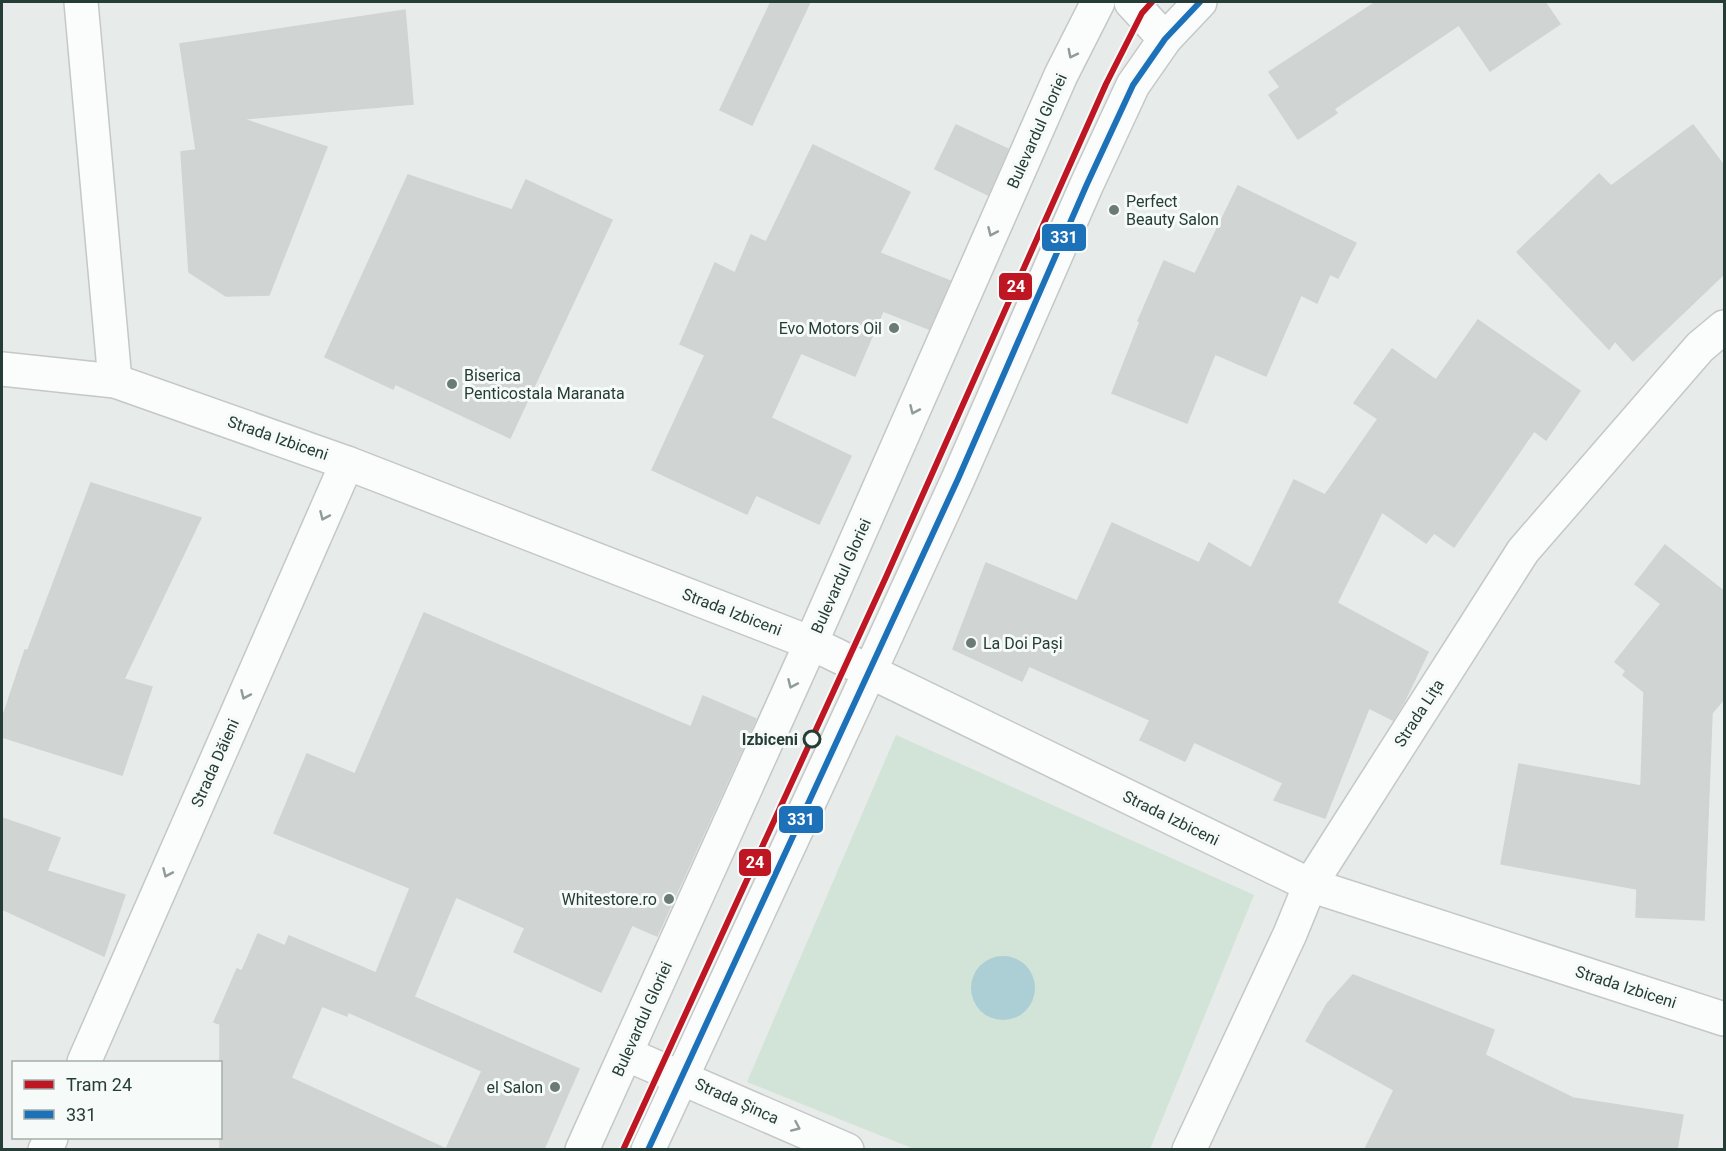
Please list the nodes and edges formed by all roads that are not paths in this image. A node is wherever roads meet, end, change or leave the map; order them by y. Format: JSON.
{"nodes":[{"id":1,"x":81,"y":2,"type":"edge"},
{"id":2,"x":1098,"y":2,"type":"edge"},
{"id":3,"x":1131,"y":2,"type":"edge"},
{"id":4,"x":1200,"y":2,"type":"edge"},
{"id":5,"x":1165,"y":39,"type":"junction"},
{"id":6,"x":1725,"y":327,"type":"edge"},
{"id":7,"x":2,"y":369,"type":"edge"},
{"id":8,"x":116,"y":381,"type":"junction"},
{"id":9,"x":347,"y":463,"type":"junction"},
{"id":10,"x":811,"y":643,"type":"junction"},
{"id":11,"x":870,"y":671,"type":"junction"},
{"id":12,"x":1310,"y":885,"type":"junction"},
{"id":13,"x":1725,"y":1019,"type":"edge"},
{"id":14,"x":626,"y":1054,"type":"junction"},
{"id":15,"x":84,"y":1061,"type":"edge"},
{"id":16,"x":680,"y":1076,"type":"junction"},
{"id":17,"x":582,"y":1149,"type":"edge"},
{"id":18,"x":648,"y":1149,"type":"edge"},
{"id":19,"x":847,"y":1149,"type":"edge"},
{"id":20,"x":1190,"y":1149,"type":"edge"}],
"edges":[{"from":1,"to":8,"type":"street"},
{"from":2,"to":10,"type":"street","name":"Bulevardul Gloriei","one_way":true},
{"from":3,"to":5,"type":"street"},
{"from":4,"to":5,"type":"street"},
{"from":5,"to":11,"type":"street"},
{"from":6,"to":12,"type":"street","name":"Strada Lița"},
{"from":7,"to":8,"type":"street","name":"Strada Izbiceni"},
{"from":8,"to":9,"type":"street","name":"Strada Izbiceni"},
{"from":9,"to":10,"type":"street","name":"Strada Izbiceni"},
{"from":9,"to":15,"type":"street","name":"Strada Dăieni","one_way":true},
{"from":10,"to":11,"type":"street","name":"Strada Izbiceni"},
{"from":10,"to":14,"type":"street","name":"Bulevardul Gloriei","one_way":true},
{"from":11,"to":12,"type":"street","name":"Strada Izbiceni"},
{"from":11,"to":16,"type":"street"},
{"from":12,"to":13,"type":"street","name":"Strada Izbiceni"},
{"from":12,"to":20,"type":"street","name":"Strada Lița"},
{"from":14,"to":16,"type":"street","name":"Strada Șinca"},
{"from":14,"to":17,"type":"street","name":"Bulevardul Gloriei"},
{"from":16,"to":18,"type":"street"},
{"from":16,"to":19,"type":"street","name":"Strada Șinca","one_way":true}]}
